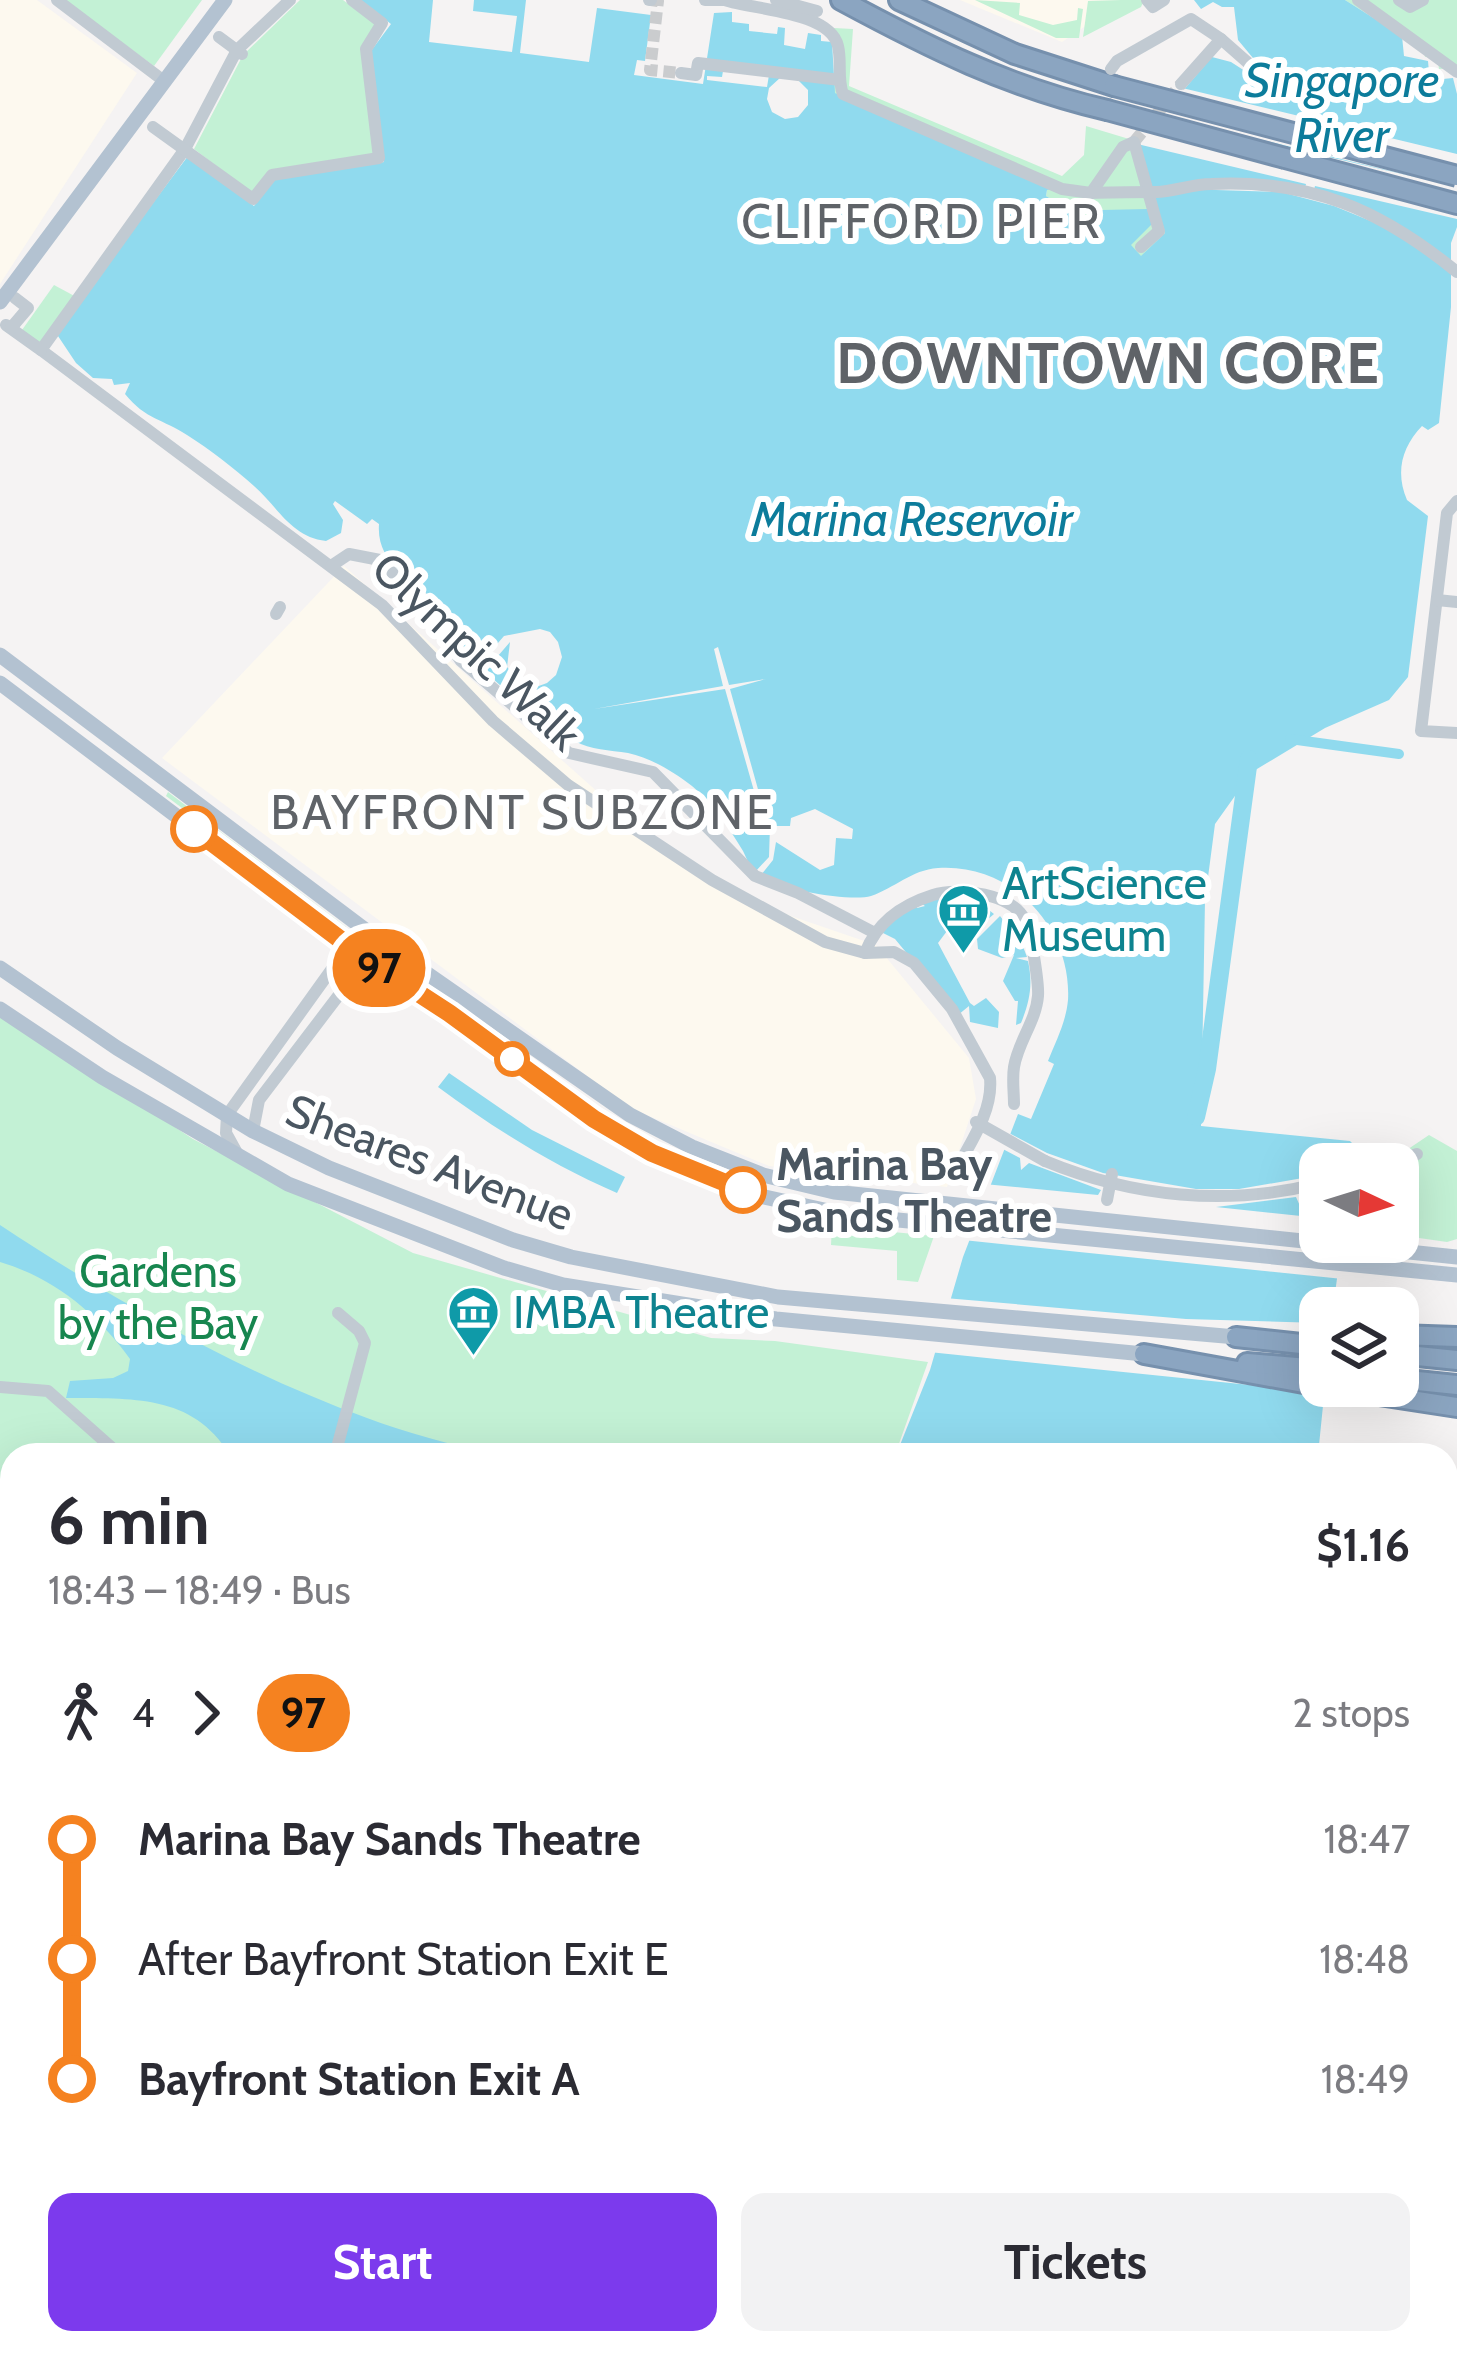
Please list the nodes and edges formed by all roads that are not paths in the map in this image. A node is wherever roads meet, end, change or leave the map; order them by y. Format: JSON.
{"nodes":[{"id":1,"x":57,"y":0,"type":"edge"},
{"id":2,"x":225,"y":0,"type":"edge"},
{"id":3,"x":290,"y":0,"type":"edge"},
{"id":4,"x":352,"y":0,"type":"edge"},
{"id":5,"x":705,"y":0,"type":"edge"},
{"id":6,"x":726,"y":0,"type":"edge"},
{"id":7,"x":776,"y":0,"type":"edge"},
{"id":8,"x":841,"y":0,"type":"edge"},
{"id":9,"x":899,"y":0,"type":"edge"},
{"id":10,"x":1358,"y":0,"type":"edge"},
{"id":11,"x":1411,"y":2,"type":"edge"},
{"id":12,"x":817,"y":10,"type":"dead end"},
{"id":13,"x":942,"y":21,"type":"junction"},
{"id":14,"x":1406,"y":34,"type":"junction"},
{"id":15,"x":219,"y":37,"type":"dead end"},
{"id":16,"x":1221,"y":39,"type":"junction"},
{"id":17,"x":240,"y":53,"type":"junction"},
{"id":18,"x":963,"y":64,"type":"junction"},
{"id":19,"x":1066,"y":71,"type":"junction"},
{"id":20,"x":1457,"y":72,"type":"edge"},
{"id":21,"x":681,"y":74,"type":"dead end"},
{"id":22,"x":1263,"y":76,"type":"dead end"},
{"id":23,"x":1108,"y":79,"type":"junction"},
{"id":24,"x":164,"y":82,"type":"junction"},
{"id":25,"x":1181,"y":84,"type":"tunnel mouth"},
{"id":26,"x":841,"y":87,"type":"junction"},
{"id":27,"x":1055,"y":97,"type":"junction"},
{"id":28,"x":153,"y":127,"type":"dead end"},
{"id":29,"x":185,"y":149,"type":"junction"},
{"id":30,"x":1457,"y":176,"type":"edge"},
{"id":31,"x":1150,"y":191,"type":"junction"},
{"id":32,"x":1091,"y":193,"type":"junction"},
{"id":33,"x":1457,"y":203,"type":"edge"},
{"id":34,"x":1141,"y":247,"type":"dead end"},
{"id":35,"x":1454,"y":270,"type":"edge"},
{"id":36,"x":4,"y":300,"type":"edge"},
{"id":37,"x":41,"y":350,"type":"junction"},
{"id":38,"x":1457,"y":501,"type":"edge"},
{"id":39,"x":332,"y":566,"type":"junction"},
{"id":40,"x":1437,"y":599,"type":"junction"},
{"id":41,"x":1457,"y":602,"type":"edge"},
{"id":42,"x":0,"y":655,"type":"edge"},
{"id":43,"x":0,"y":683,"type":"edge"},
{"id":44,"x":1457,"y":733,"type":"edge"},
{"id":45,"x":362,"y":927,"type":"junction"},
{"id":46,"x":873,"y":932,"type":"junction"},
{"id":47,"x":380,"y":941,"type":"junction"},
{"id":48,"x":349,"y":946,"type":"junction"},
{"id":49,"x":865,"y":953,"type":"junction"},
{"id":50,"x":366,"y":959,"type":"junction"},
{"id":51,"x":0,"y":968,"type":"edge"},
{"id":52,"x":0,"y":1009,"type":"edge"},
{"id":53,"x":1014,"y":1104,"type":"dead end"},
{"id":54,"x":227,"y":1115,"type":"junction"},
{"id":55,"x":976,"y":1122,"type":"dead end"},
{"id":56,"x":253,"y":1131,"type":"junction"},
{"id":57,"x":240,"y":1159,"type":"junction"},
{"id":58,"x":958,"y":1166,"type":"dead end"},
{"id":59,"x":1111,"y":1179,"type":"junction"},
{"id":60,"x":1299,"y":1183,"type":"edge"},
{"id":61,"x":1107,"y":1200,"type":"dead end"},
{"id":62,"x":1457,"y":1248,"type":"edge"},
{"id":63,"x":1457,"y":1257,"type":"edge"},
{"id":64,"x":1431,"y":1265,"type":"junction"},
{"id":65,"x":1457,"y":1275,"type":"edge"},
{"id":66,"x":338,"y":1313,"type":"dead end"},
{"id":67,"x":1299,"y":1334,"type":"edge"},
{"id":68,"x":1419,"y":1336,"type":"edge"},
{"id":69,"x":1236,"y":1337,"type":"junction"},
{"id":70,"x":1457,"y":1337,"type":"edge"},
{"id":71,"x":1299,"y":1344,"type":"edge"},
{"id":72,"x":1144,"y":1354,"type":"junction"},
{"id":73,"x":1419,"y":1356,"type":"edge"},
{"id":74,"x":1457,"y":1360,"type":"edge"},
{"id":75,"x":1299,"y":1367,"type":"edge"},
{"id":76,"x":1419,"y":1381,"type":"edge"},
{"id":77,"x":1299,"y":1382,"type":"edge"},
{"id":78,"x":1457,"y":1385,"type":"edge"},
{"id":79,"x":0,"y":1387,"type":"edge"},
{"id":80,"x":1419,"y":1401,"type":"edge"},
{"id":81,"x":1457,"y":1407,"type":"edge"},
{"id":82,"x":106,"y":1443,"type":"edge"},
{"id":83,"x":338,"y":1443,"type":"edge"}],
"edges":[{"from":1,"to":24,"type":"street"},
{"from":2,"to":24,"type":"main road"},
{"from":3,"to":17,"type":"street"},
{"from":4,"to":29,"type":"street"},
{"from":5,"to":6,"type":"street"},
{"from":6,"to":26,"type":"street"},
{"from":7,"to":12,"type":"street"},
{"from":8,"to":18,"type":"highway"},
{"from":9,"to":13,"type":"highway"},
{"from":10,"to":14,"type":"street"},
{"from":11,"to":14,"type":"street"},
{"from":13,"to":18,"type":"highway"},
{"from":13,"to":19,"type":"highway"},
{"from":14,"to":20,"type":"street"},
{"from":15,"to":17,"type":"street"},
{"from":16,"to":22,"type":"street"},
{"from":16,"to":23,"type":"street"},
{"from":16,"to":25,"type":"street"},
{"from":17,"to":29,"type":"street"},
{"from":18,"to":27,"type":"highway"},
{"from":19,"to":23,"type":"highway"},
{"from":19,"to":27,"type":"highway"},
{"from":21,"to":26,"type":"street"},
{"from":23,"to":30,"type":"highway","bridge":true},
{"from":24,"to":36,"type":"main road"},
{"from":26,"to":32,"type":"street"},
{"from":27,"to":33,"type":"highway","bridge":true},
{"from":28,"to":29,"type":"street"},
{"from":29,"to":37,"type":"street"},
{"from":31,"to":32,"type":"street"},
{"from":31,"to":32,"type":"street"},
{"from":31,"to":34,"type":"street"},
{"from":31,"to":35,"type":"street"},
{"from":36,"to":37,"type":"street","name":"Olympic Walk"},
{"from":37,"to":39,"type":"street","name":"Olympic Walk"},
{"from":38,"to":40,"type":"street"},
{"from":39,"to":46,"type":"street","name":"Olympic Walk"},
{"from":39,"to":49,"type":"street","name":"Olympic Walk"},
{"from":40,"to":41,"type":"street"},
{"from":40,"to":44,"type":"street"},
{"from":42,"to":45,"type":"main road"},
{"from":43,"to":48,"type":"main road"},
{"from":45,"to":47,"type":"main road"},
{"from":45,"to":48,"type":"street"},
{"from":46,"to":49,"type":"street"},
{"from":46,"to":53,"type":"street"},
{"from":47,"to":50,"type":"street"},
{"from":47,"to":64,"type":"main road"},
{"from":48,"to":50,"type":"main road"},
{"from":48,"to":54,"type":"street"},
{"from":49,"to":58,"type":"street","name":"Olympic Walk"},
{"from":50,"to":56,"type":"street"},
{"from":50,"to":64,"type":"main road"},
{"from":51,"to":54,"type":"main road","name":"Sheares Avenue"},
{"from":52,"to":57,"type":"main road","name":"Sheares Avenue"},
{"from":54,"to":56,"type":"main road","name":"Sheares Avenue"},
{"from":54,"to":57,"type":"street"},
{"from":55,"to":59,"type":"street","bridge":true},
{"from":56,"to":69,"type":"main road","name":"Sheares Avenue"},
{"from":57,"to":72,"type":"main road","name":"Sheares Avenue"},
{"from":59,"to":60,"type":"street"},
{"from":59,"to":61,"type":"street"},
{"from":62,"to":64,"type":"main road"},
{"from":63,"to":64,"type":"main road"},
{"from":64,"to":65,"type":"main road"},
{"from":66,"to":83,"type":"street"},
{"from":67,"to":69,"type":"highway"},
{"from":68,"to":70,"type":"highway"},
{"from":69,"to":71,"type":"highway"},
{"from":72,"to":75,"type":"highway"},
{"from":72,"to":77,"type":"highway"},
{"from":73,"to":74,"type":"highway"},
{"from":76,"to":78,"type":"highway"},
{"from":79,"to":82,"type":"street"},
{"from":80,"to":81,"type":"highway"}]}
